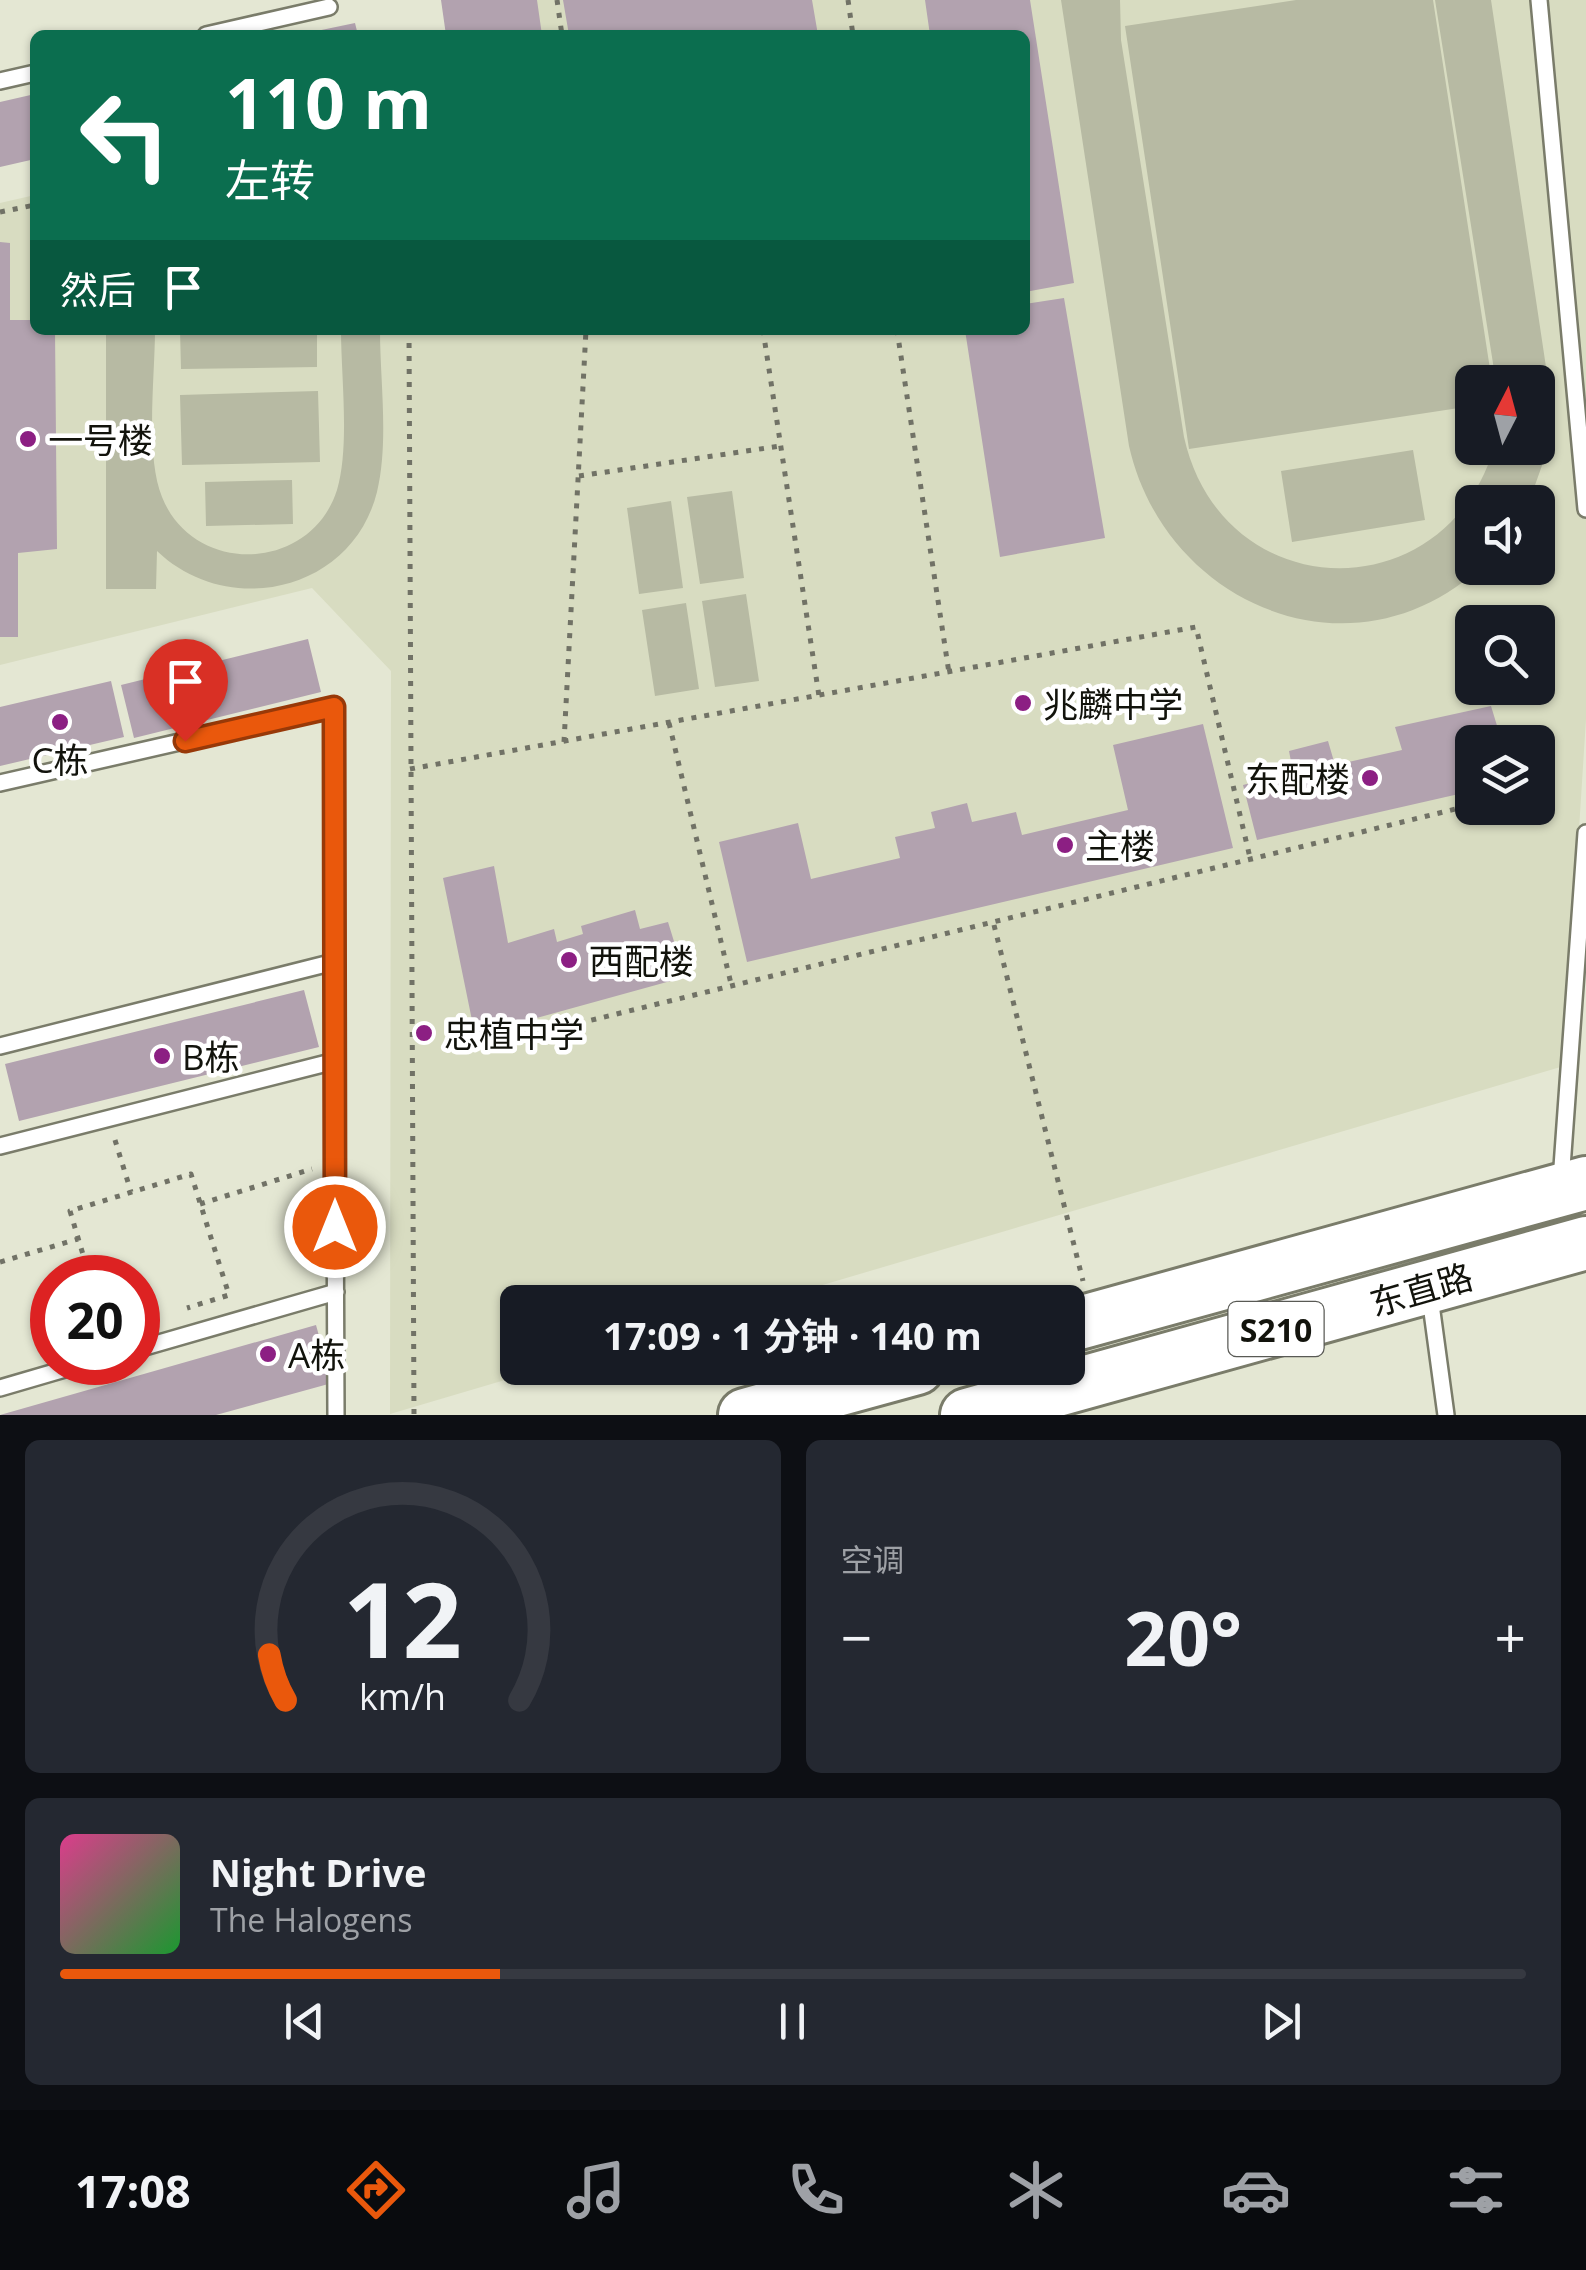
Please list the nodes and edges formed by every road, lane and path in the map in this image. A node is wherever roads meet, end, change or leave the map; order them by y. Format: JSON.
{"nodes":[{"id":1,"x":557,"y":0,"type":"edge"},
{"id":2,"x":848,"y":0,"type":"edge"},
{"id":3,"x":1539,"y":0,"type":"edge"},
{"id":4,"x":329,"y":8,"type":"dead end"},
{"id":5,"x":229,"y":30,"type":"edge"},
{"id":6,"x":561,"y":30,"type":"edge"},
{"id":7,"x":852,"y":30,"type":"edge"},
{"id":8,"x":30,"y":74,"type":"edge"},
{"id":9,"x":0,"y":81,"type":"edge"},
{"id":10,"x":30,"y":206,"type":"edge"},
{"id":11,"x":0,"y":212,"type":"edge"},
{"id":12,"x":409,"y":335,"type":"edge"},
{"id":13,"x":586,"y":335,"type":"edge"},
{"id":14,"x":763,"y":335,"type":"edge"},
{"id":15,"x":898,"y":335,"type":"edge"},
{"id":16,"x":780,"y":446,"type":"junction"},
{"id":17,"x":578,"y":476,"type":"junction"},
{"id":18,"x":1586,"y":509,"type":"edge"},
{"id":19,"x":948,"y":673,"type":"junction"},
{"id":20,"x":819,"y":696,"type":"junction"},
{"id":21,"x":668,"y":723,"type":"junction"},
{"id":22,"x":564,"y":742,"type":"junction"},
{"id":23,"x":410,"y":769,"type":"junction"},
{"id":24,"x":0,"y":783,"type":"edge"},
{"id":25,"x":1455,"y":810,"type":"edge"},
{"id":26,"x":1586,"y":833,"type":"edge"},
{"id":27,"x":1251,"y":862,"type":"junction"},
{"id":28,"x":994,"y":925,"type":"junction"},
{"id":29,"x":334,"y":962,"type":"junction"},
{"id":30,"x":732,"y":989,"type":"junction"},
{"id":31,"x":0,"y":1046,"type":"edge"},
{"id":32,"x":464,"y":1051,"type":"dead end"},
{"id":33,"x":335,"y":1061,"type":"junction"},
{"id":34,"x":109,"y":1118,"type":"junction"},
{"id":35,"x":0,"y":1146,"type":"edge"},
{"id":36,"x":335,"y":1162,"type":"junction"},
{"id":37,"x":1573,"y":1186,"type":"edge"},
{"id":38,"x":130,"y":1192,"type":"junction"},
{"id":39,"x":200,"y":1204,"type":"junction"},
{"id":40,"x":78,"y":1239,"type":"junction"},
{"id":41,"x":1586,"y":1243,"type":"edge"},
{"id":42,"x":83,"y":1255,"type":"edge"},
{"id":43,"x":0,"y":1262,"type":"edge"},
{"id":44,"x":1072,"y":1285,"type":"edge"},
{"id":45,"x":1428,"y":1288,"type":"junction"},
{"id":46,"x":336,"y":1292,"type":"junction"},
{"id":47,"x":183,"y":1309,"type":"dead end"},
{"id":48,"x":1085,"y":1321,"type":"edge"},
{"id":49,"x":160,"y":1342,"type":"edge"},
{"id":50,"x":30,"y":1379,"type":"edge"},
{"id":51,"x":855,"y":1385,"type":"edge"},
{"id":52,"x":0,"y":1388,"type":"edge"},
{"id":53,"x":1040,"y":1405,"type":"edge"},
{"id":54,"x":336,"y":1415,"type":"edge"},
{"id":55,"x":414,"y":1415,"type":"edge"},
{"id":56,"x":745,"y":1415,"type":"edge"},
{"id":57,"x":966,"y":1415,"type":"edge"},
{"id":58,"x":1446,"y":1415,"type":"edge"}],
"edges":[{"from":1,"to":6,"type":"path"},
{"from":2,"to":7,"type":"path"},
{"from":3,"to":18,"type":"lane"},
{"from":4,"to":5,"type":"lane"},
{"from":8,"to":9,"type":"lane"},
{"from":10,"to":11,"type":"path"},
{"from":12,"to":23,"type":"path"},
{"from":13,"to":17,"type":"path"},
{"from":14,"to":16,"type":"path"},
{"from":15,"to":19,"type":"path"},
{"from":16,"to":17,"type":"path"},
{"from":16,"to":20,"type":"path"},
{"from":17,"to":22,"type":"path"},
{"from":19,"to":20,"type":"path"},
{"from":19,"to":27,"type":"path"},
{"from":20,"to":21,"type":"path"},
{"from":21,"to":22,"type":"path"},
{"from":21,"to":30,"type":"path"},
{"from":22,"to":23,"type":"path"},
{"from":23,"to":55,"type":"path"},
{"from":24,"to":29,"type":"lane"},
{"from":25,"to":27,"type":"path"},
{"from":26,"to":37,"type":"lane"},
{"from":27,"to":28,"type":"path"},
{"from":28,"to":30,"type":"path"},
{"from":28,"to":44,"type":"path"},
{"from":29,"to":31,"type":"lane"},
{"from":29,"to":33,"type":"lane"},
{"from":30,"to":32,"type":"path"},
{"from":33,"to":34,"type":"lane"},
{"from":33,"to":36,"type":"lane"},
{"from":34,"to":35,"type":"lane"},
{"from":34,"to":38,"type":"path"},
{"from":36,"to":39,"type":"path"},
{"from":36,"to":46,"type":"lane"},
{"from":37,"to":48,"type":"main road","name":"东直路","number":"S210"},
{"from":38,"to":39,"type":"path"},
{"from":38,"to":40,"type":"path"},
{"from":39,"to":47,"type":"path"},
{"from":40,"to":42,"type":"path"},
{"from":40,"to":43,"type":"path"},
{"from":41,"to":45,"type":"main road","name":"东直路","number":"S210"},
{"from":45,"to":53,"type":"main road","name":"东直路","number":"S210"},
{"from":45,"to":58,"type":"lane"},
{"from":46,"to":49,"type":"lane"},
{"from":46,"to":54,"type":"lane"},
{"from":50,"to":52,"type":"lane"},
{"from":51,"to":56,"type":"main road"},
{"from":53,"to":57,"type":"main road","name":"东直路","number":"S210"}]}
